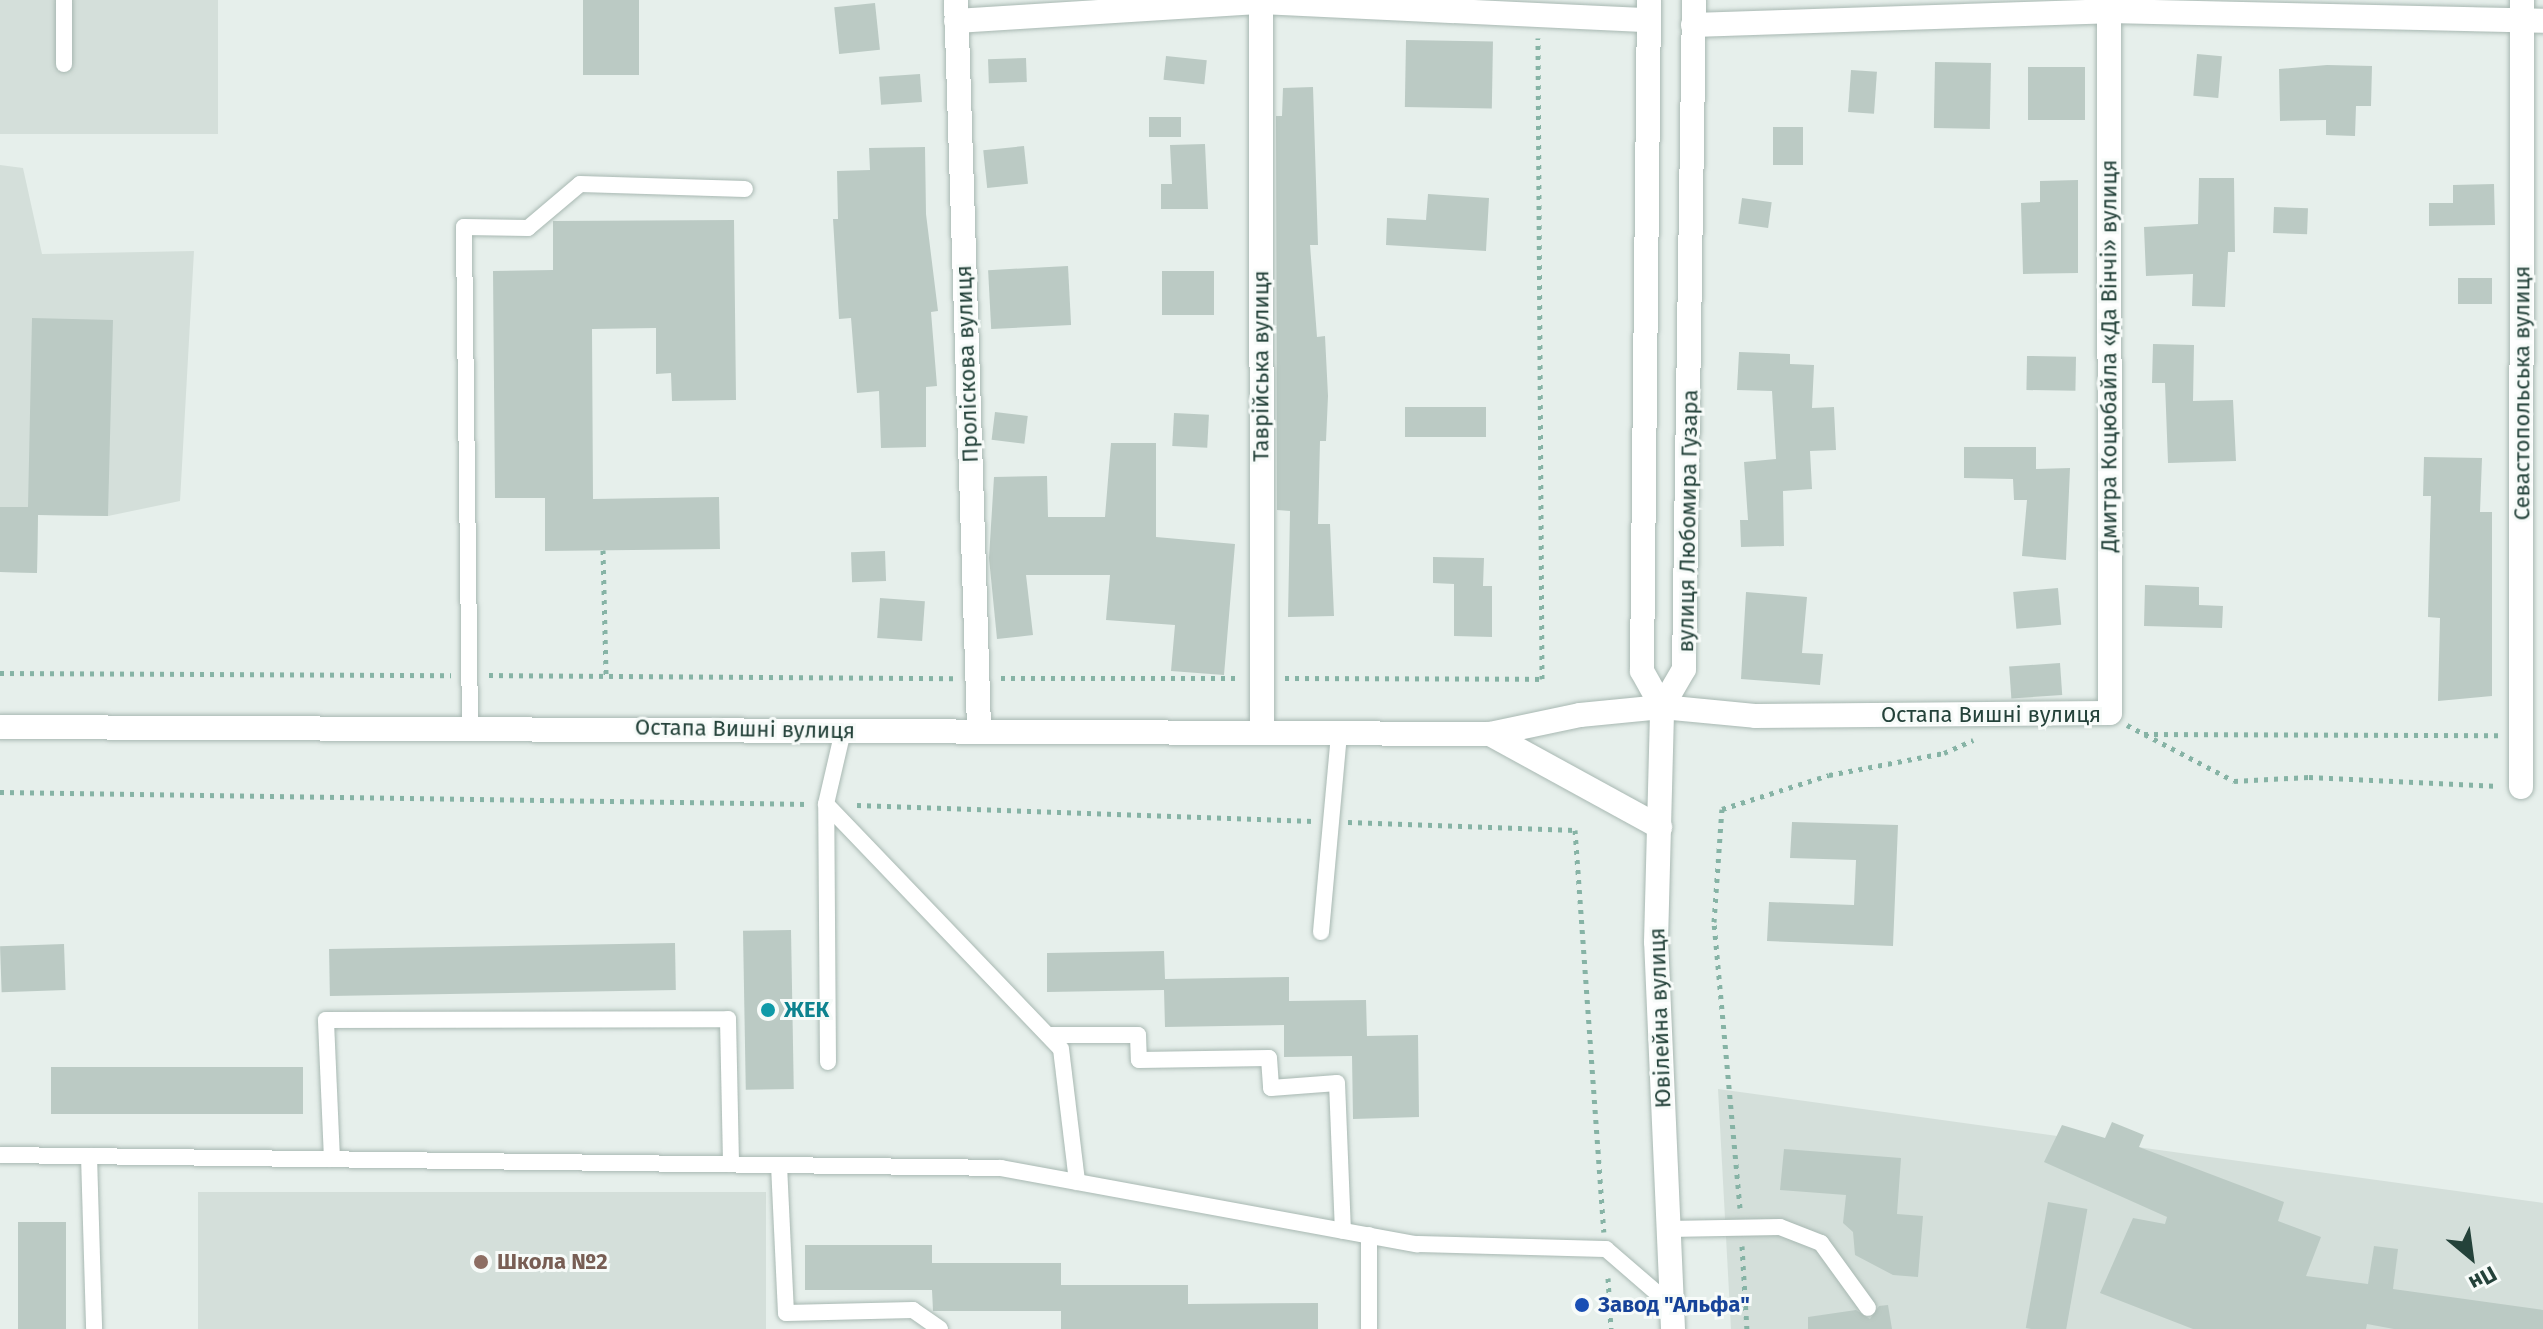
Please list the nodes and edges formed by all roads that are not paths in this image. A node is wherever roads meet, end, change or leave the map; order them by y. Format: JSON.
{"nodes":[{"id":1,"x":64,"y":0,"type":"edge"},
{"id":2,"x":1694,"y":0,"type":"edge"},
{"id":3,"x":1261,"y":1,"type":"edge"},
{"id":4,"x":2109,"y":5,"type":"edge"},
{"id":5,"x":1538,"y":8,"type":"edge"},
{"id":6,"x":1649,"y":10,"type":"edge"},
{"id":7,"x":956,"y":11,"type":"edge"},
{"id":8,"x":2529,"y":14,"type":"edge"},
{"id":9,"x":1693,"y":25,"type":"junction"},
{"id":10,"x":64,"y":64,"type":"dead end"},
{"id":11,"x":745,"y":189,"type":"dead end"},
{"id":12,"x":1662,"y":707,"type":"junction"},
{"id":13,"x":2110,"y":713,"type":"joint"},
{"id":14,"x":470,"y":726,"type":"junction"},
{"id":15,"x":0,"y":727,"type":"edge"},
{"id":16,"x":979,"y":728,"type":"junction"},
{"id":17,"x":843,"y":731,"type":"junction"},
{"id":18,"x":1262,"y":731,"type":"junction"},
{"id":19,"x":1339,"y":734,"type":"junction"},
{"id":20,"x":1490,"y":734,"type":"junction"},
{"id":21,"x":2521,"y":787,"type":"road end"},
{"id":22,"x":826,"y":804,"type":"junction"},
{"id":23,"x":1660,"y":827,"type":"junction"},
{"id":24,"x":1321,"y":932,"type":"dead end"},
{"id":25,"x":1048,"y":1035,"type":"junction"},
{"id":26,"x":828,"y":1062,"type":"dead end"},
{"id":27,"x":0,"y":1155,"type":"edge"},
{"id":28,"x":89,"y":1156,"type":"junction"},
{"id":29,"x":332,"y":1159,"type":"junction"},
{"id":30,"x":731,"y":1164,"type":"junction"},
{"id":31,"x":779,"y":1165,"type":"junction"},
{"id":32,"x":1077,"y":1182,"type":"junction"},
{"id":33,"x":1668,"y":1229,"type":"junction"},
{"id":34,"x":1343,"y":1231,"type":"junction"},
{"id":35,"x":1369,"y":1235,"type":"junction"},
{"id":36,"x":1868,"y":1308,"type":"dead end"},
{"id":37,"x":1672,"y":1318,"type":"edge"},
{"id":38,"x":786,"y":1321,"type":"edge"},
{"id":39,"x":94,"y":1329,"type":"edge"},
{"id":40,"x":940,"y":1329,"type":"edge"},
{"id":41,"x":1369,"y":1329,"type":"edge"}],
"edges":[{"from":1,"to":10,"type":"lane"},
{"from":2,"to":9,"type":"street","name":"вулиця Любомира Гузара"},
{"from":3,"to":5,"type":"street"},
{"from":3,"to":7,"type":"street"},
{"from":3,"to":18,"type":"street","name":"Таврійська вулиця"},
{"from":4,"to":8,"type":"street"},
{"from":4,"to":9,"type":"street"},
{"from":4,"to":13,"type":"street","name":"Дмитра Коцюбайла «Да Вінчі» вулиця"},
{"from":5,"to":6,"type":"street"},
{"from":6,"to":12,"type":"street","name":"вулиця Любомира Гузара"},
{"from":7,"to":16,"type":"street","name":"Проліскова вулиця"},
{"from":8,"to":21,"type":"street","name":"Севастопольська вулиця"},
{"from":9,"to":12,"type":"street","name":"вулиця Любомира Гузара"},
{"from":11,"to":14,"type":"lane"},
{"from":12,"to":13,"type":"street","name":"Остапа Вишні вулиця"},
{"from":12,"to":20,"type":"street","name":"Остапа Вишні вулиця"},
{"from":12,"to":23,"type":"street","name":"Ювілейна вулиця"},
{"from":14,"to":15,"type":"street","name":"Остапа Вишні вулиця"},
{"from":14,"to":17,"type":"street","name":"Остапа Вишні вулиця"},
{"from":16,"to":17,"type":"street","name":"Остапа Вишні вулиця"},
{"from":16,"to":18,"type":"street","name":"Остапа Вишні вулиця"},
{"from":17,"to":22,"type":"lane"},
{"from":18,"to":19,"type":"street","name":"Остапа Вишні вулиця"},
{"from":19,"to":20,"type":"street","name":"Остапа Вишні вулиця"},
{"from":19,"to":24,"type":"lane"},
{"from":20,"to":23,"type":"street"},
{"from":22,"to":25,"type":"lane"},
{"from":22,"to":26,"type":"lane"},
{"from":23,"to":33,"type":"street","name":"Ювілейна вулиця"},
{"from":25,"to":32,"type":"lane"},
{"from":25,"to":34,"type":"lane"},
{"from":27,"to":28,"type":"lane"},
{"from":28,"to":29,"type":"lane"},
{"from":28,"to":39,"type":"lane"},
{"from":29,"to":30,"type":"lane"},
{"from":29,"to":30,"type":"lane"},
{"from":30,"to":31,"type":"lane"},
{"from":31,"to":32,"type":"lane"},
{"from":31,"to":38,"type":"lane"},
{"from":32,"to":34,"type":"lane"},
{"from":33,"to":36,"type":"lane"},
{"from":33,"to":37,"type":"street","name":"Ювілейна вулиця"},
{"from":34,"to":35,"type":"lane"},
{"from":35,"to":37,"type":"lane"},
{"from":35,"to":41,"type":"lane"},
{"from":38,"to":40,"type":"lane"}]}
